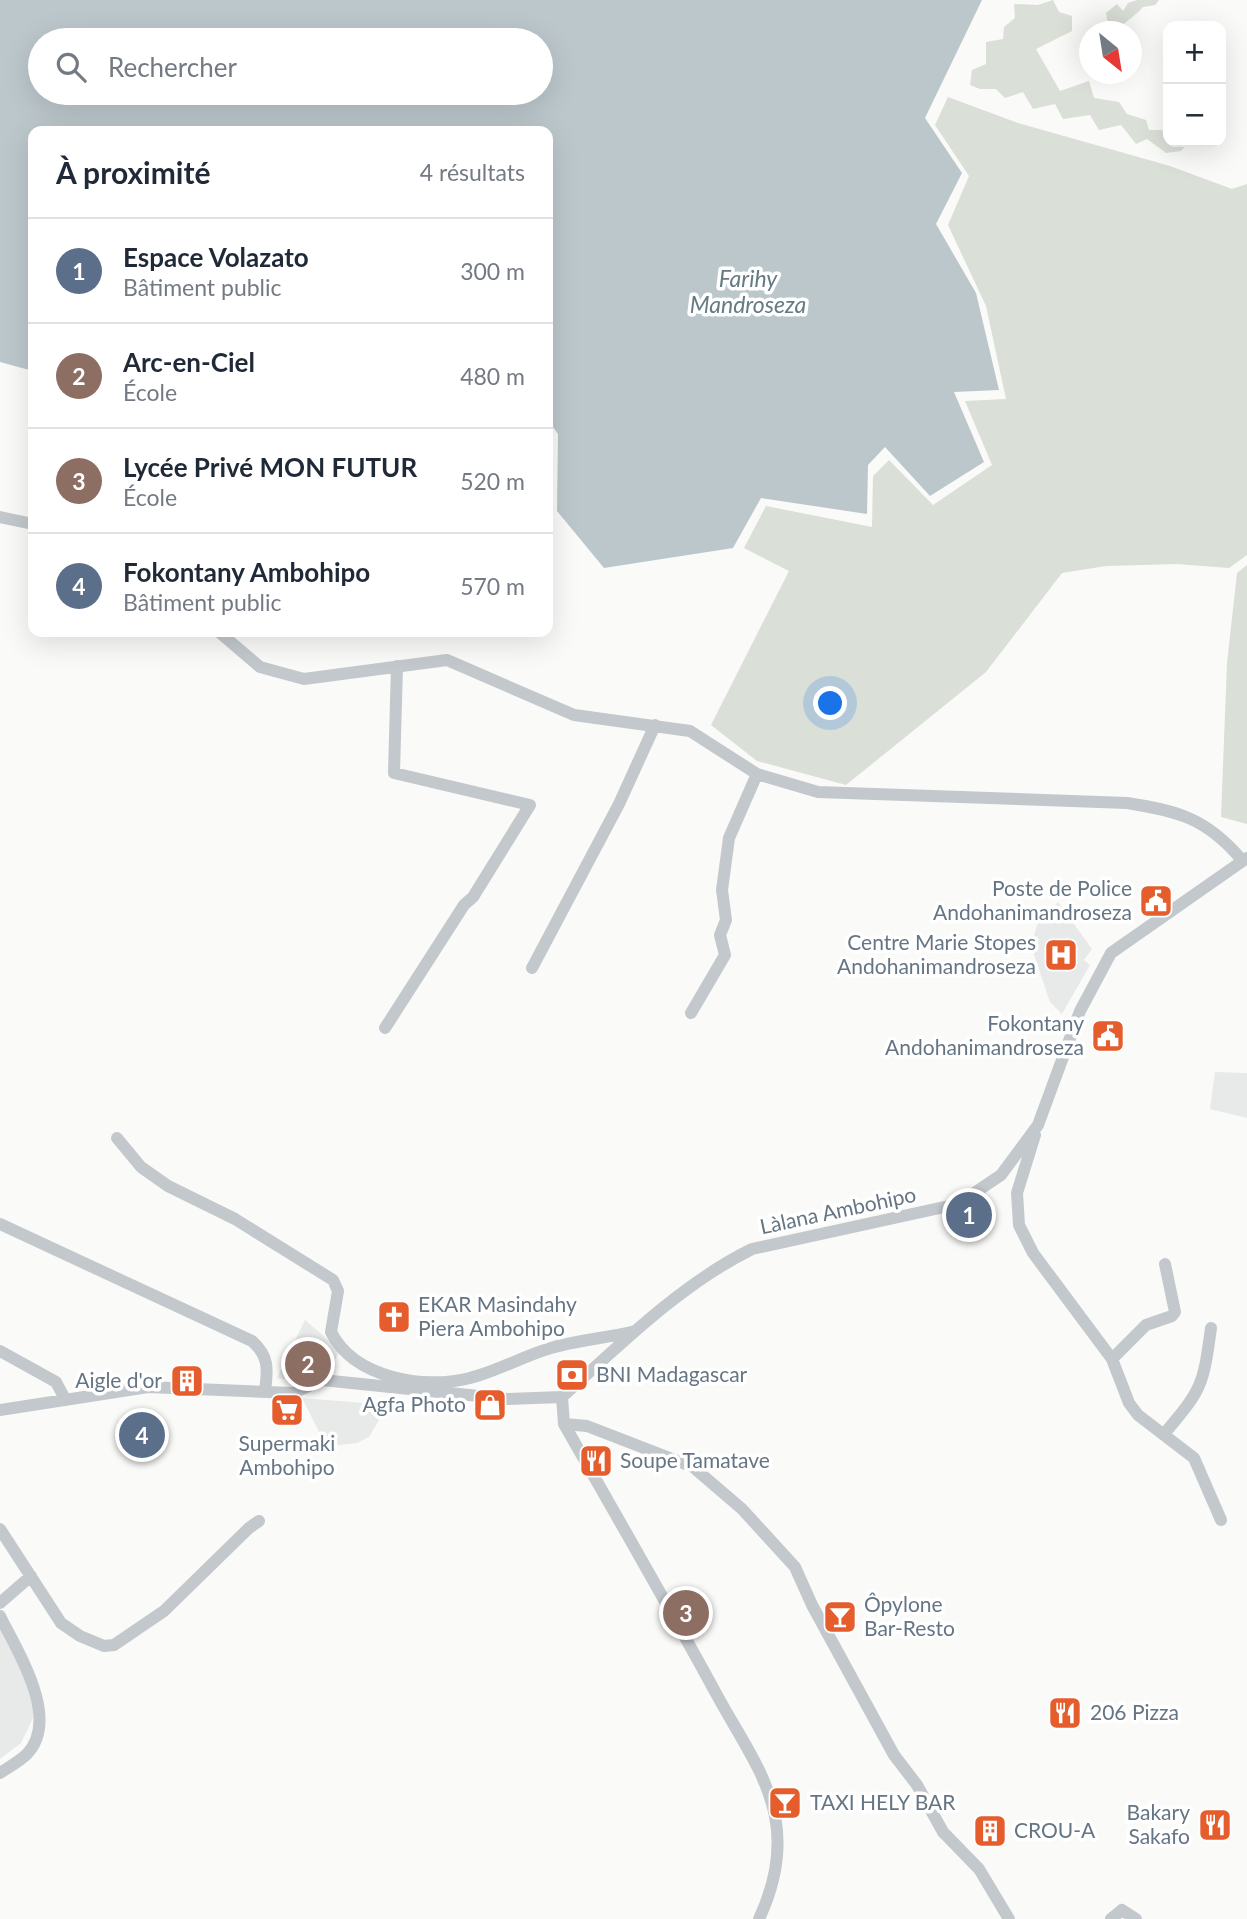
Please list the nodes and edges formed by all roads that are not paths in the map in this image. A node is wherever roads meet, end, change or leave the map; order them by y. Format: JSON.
{"nodes":[{"id":1,"x":0,"y":517,"type":"edge"},
{"id":2,"x":28,"y":523,"type":"edge"},
{"id":3,"x":225,"y":637,"type":"edge"},
{"id":4,"x":397,"y":666,"type":"junction"},
{"id":5,"x":655,"y":725,"type":"junction"},
{"id":6,"x":757,"y":774,"type":"junction"},
{"id":7,"x":1244,"y":858,"type":"edge"},
{"id":8,"x":532,"y":968,"type":"dead end"},
{"id":9,"x":691,"y":1013,"type":"dead end"},
{"id":10,"x":385,"y":1028,"type":"dead end"},
{"id":11,"x":1038,"y":1125,"type":"junction"},
{"id":12,"x":117,"y":1138,"type":"dead end"},
{"id":13,"x":0,"y":1224,"type":"edge"},
{"id":14,"x":1165,"y":1264,"type":"dead end"},
{"id":15,"x":1211,"y":1328,"type":"dead end"},
{"id":16,"x":639,"y":1330,"type":"junction"},
{"id":17,"x":0,"y":1351,"type":"edge"},
{"id":18,"x":1112,"y":1359,"type":"junction"},
{"id":19,"x":265,"y":1391,"type":"junction"},
{"id":20,"x":562,"y":1397,"type":"junction"},
{"id":21,"x":65,"y":1399,"type":"junction"},
{"id":22,"x":0,"y":1410,"type":"edge"},
{"id":23,"x":564,"y":1424,"type":"junction"},
{"id":24,"x":1164,"y":1434,"type":"junction"},
{"id":25,"x":1221,"y":1520,"type":"dead end"},
{"id":26,"x":259,"y":1521,"type":"dead end"},
{"id":27,"x":0,"y":1529,"type":"edge"},
{"id":28,"x":32,"y":1576,"type":"junction"},
{"id":29,"x":0,"y":1603,"type":"edge"},
{"id":30,"x":0,"y":1616,"type":"edge"},
{"id":31,"x":0,"y":1773,"type":"edge"},
{"id":32,"x":759,"y":1919,"type":"edge"},
{"id":33,"x":1009,"y":1919,"type":"edge"},
{"id":34,"x":1111,"y":1919,"type":"edge"},
{"id":35,"x":1136,"y":1919,"type":"edge"}],
"edges":[{"from":1,"to":2,"type":"street"},
{"from":3,"to":4,"type":"street"},
{"from":4,"to":5,"type":"street"},
{"from":4,"to":10,"type":"street"},
{"from":5,"to":6,"type":"street"},
{"from":5,"to":8,"type":"street"},
{"from":6,"to":7,"type":"street"},
{"from":6,"to":9,"type":"street"},
{"from":7,"to":11,"type":"street","name":"Làlana Ambohipo"},
{"from":11,"to":16,"type":"street","name":"Làlana Ambohipo"},
{"from":11,"to":18,"type":"street"},
{"from":12,"to":16,"type":"street"},
{"from":13,"to":19,"type":"street"},
{"from":14,"to":18,"type":"street"},
{"from":15,"to":24,"type":"street"},
{"from":16,"to":20,"type":"street","name":"Làlana Ambohipo"},
{"from":17,"to":21,"type":"street"},
{"from":18,"to":24,"type":"street"},
{"from":19,"to":20,"type":"street"},
{"from":19,"to":21,"type":"street"},
{"from":20,"to":23,"type":"street"},
{"from":21,"to":22,"type":"street"},
{"from":23,"to":32,"type":"street"},
{"from":23,"to":33,"type":"street"},
{"from":24,"to":25,"type":"street"},
{"from":26,"to":28,"type":"street"},
{"from":27,"to":28,"type":"street"},
{"from":28,"to":29,"type":"street"},
{"from":30,"to":31,"type":"street"},
{"from":34,"to":35,"type":"street"}]}
